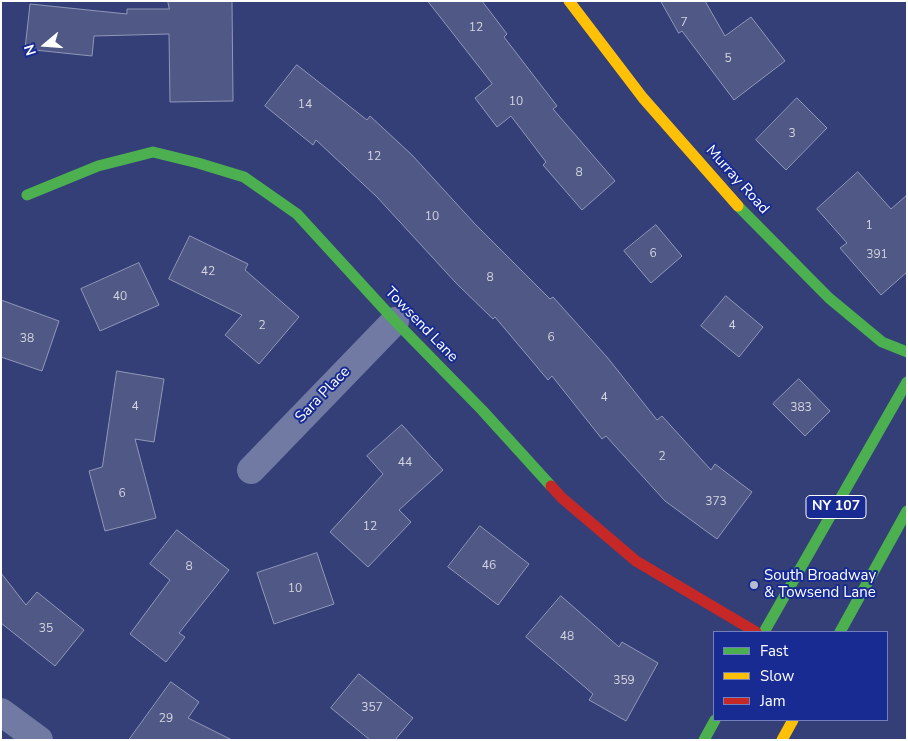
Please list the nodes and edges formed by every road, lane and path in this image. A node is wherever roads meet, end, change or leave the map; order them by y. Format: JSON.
{"nodes":[{"id":1,"x":569,"y":1,"type":"edge"},
{"id":2,"x":27,"y":195,"type":"dead end"},
{"id":3,"x":395,"y":321,"type":"junction"},
{"id":4,"x":907,"y":352,"type":"edge"},
{"id":5,"x":907,"y":382,"type":"edge"},
{"id":6,"x":251,"y":470,"type":"dead end"},
{"id":7,"x":907,"y":511,"type":"edge"},
{"id":8,"x":898,"y":538,"type":"edge"},
{"id":9,"x":754,"y":631,"type":"edge"},
{"id":10,"x":765,"y":631,"type":"edge"},
{"id":11,"x":841,"y":631,"type":"edge"},
{"id":12,"x":1,"y":712,"type":"edge"},
{"id":13,"x":714,"y":721,"type":"edge"},
{"id":14,"x":792,"y":721,"type":"edge"},
{"id":15,"x":39,"y":740,"type":"edge"},
{"id":16,"x":704,"y":740,"type":"edge"},
{"id":17,"x":782,"y":740,"type":"edge"}],
"edges":[{"from":1,"to":4,"type":"street","name":"Murray Road"},
{"from":2,"to":3,"type":"street","name":"Towsend Lane"},
{"from":3,"to":6,"type":"street","name":"Sara Place"},
{"from":3,"to":9,"type":"street","name":"Towsend Lane"},
{"from":5,"to":10,"type":"street","number":"NY 107"},
{"from":7,"to":8,"type":"street"},
{"from":8,"to":11,"type":"street"},
{"from":12,"to":15,"type":"street"},
{"from":13,"to":16,"type":"street"},
{"from":14,"to":17,"type":"street"}]}
